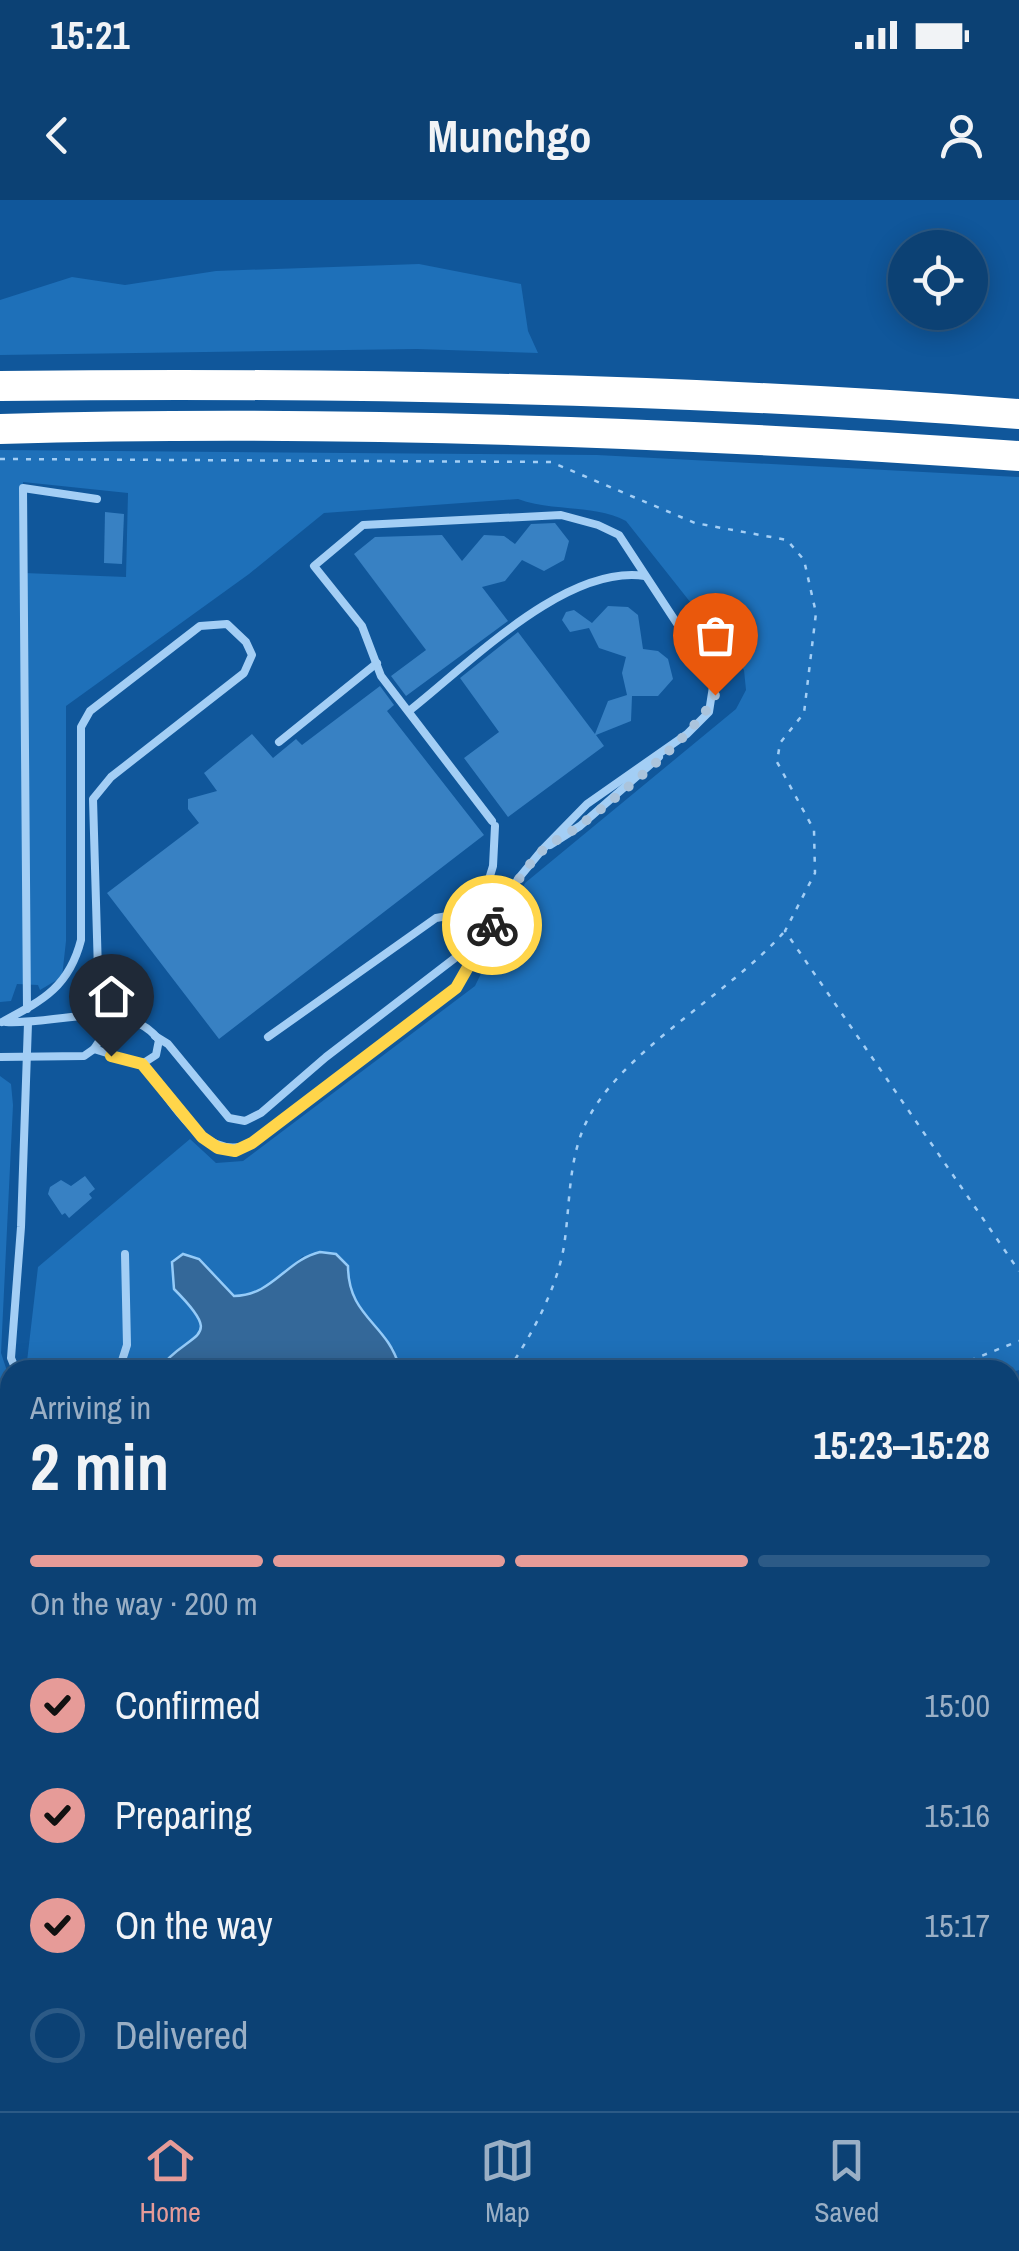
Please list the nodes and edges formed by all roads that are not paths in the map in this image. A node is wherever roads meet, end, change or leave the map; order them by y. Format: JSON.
{"nodes":[{"id":1,"x":0,"y":386,"type":"edge"},
{"id":2,"x":1019,"y":414,"type":"edge"},
{"id":3,"x":0,"y":429,"type":"edge"},
{"id":4,"x":1019,"y":456,"type":"edge"},
{"id":5,"x":97,"y":498,"type":"dead end"},
{"id":6,"x":645,"y":576,"type":"junction"},
{"id":7,"x":377,"y":663,"type":"junction"},
{"id":8,"x":409,"y":710,"type":"junction"},
{"id":9,"x":279,"y":742,"type":"dead end"},
{"id":10,"x":473,"y":934,"type":"junction"},
{"id":11,"x":484,"y":939,"type":"junction"},
{"id":12,"x":27,"y":1009,"type":"junction"},
{"id":13,"x":97,"y":1015,"type":"junction"},
{"id":14,"x":1,"y":1022,"type":"edge"},
{"id":15,"x":28,"y":1023,"type":"junction"},
{"id":16,"x":156,"y":1036,"type":"junction"},
{"id":17,"x":268,"y":1037,"type":"dead end"},
{"id":18,"x":94,"y":1050,"type":"junction"},
{"id":19,"x":26,"y":1054,"type":"junction"},
{"id":20,"x":0,"y":1057,"type":"edge"},
{"id":21,"x":142,"y":1064,"type":"junction"},
{"id":22,"x":125,"y":1254,"type":"dead end"},
{"id":23,"x":12,"y":1360,"type":"edge"},
{"id":24,"x":122,"y":1360,"type":"edge"}],
"edges":[{"from":1,"to":2,"type":"highway"},
{"from":3,"to":4,"type":"highway"},
{"from":5,"to":12,"type":"lane"},
{"from":6,"to":7,"type":"lane"},
{"from":6,"to":8,"type":"lane"},
{"from":6,"to":11,"type":"lane"},
{"from":7,"to":8,"type":"lane"},
{"from":7,"to":9,"type":"lane"},
{"from":8,"to":10,"type":"lane"},
{"from":10,"to":11,"type":"lane"},
{"from":10,"to":16,"type":"lane"},
{"from":10,"to":17,"type":"lane"},
{"from":11,"to":21,"type":"lane"},
{"from":12,"to":13,"type":"lane"},
{"from":12,"to":14,"type":"lane"},
{"from":13,"to":15,"type":"lane"},
{"from":13,"to":16,"type":"lane"},
{"from":13,"to":18,"type":"lane"},
{"from":14,"to":15,"type":"lane"},
{"from":15,"to":19,"type":"lane"},
{"from":16,"to":21,"type":"lane"},
{"from":18,"to":19,"type":"lane"},
{"from":18,"to":21,"type":"lane"},
{"from":19,"to":20,"type":"lane"},
{"from":19,"to":23,"type":"lane"},
{"from":22,"to":24,"type":"lane"}]}
